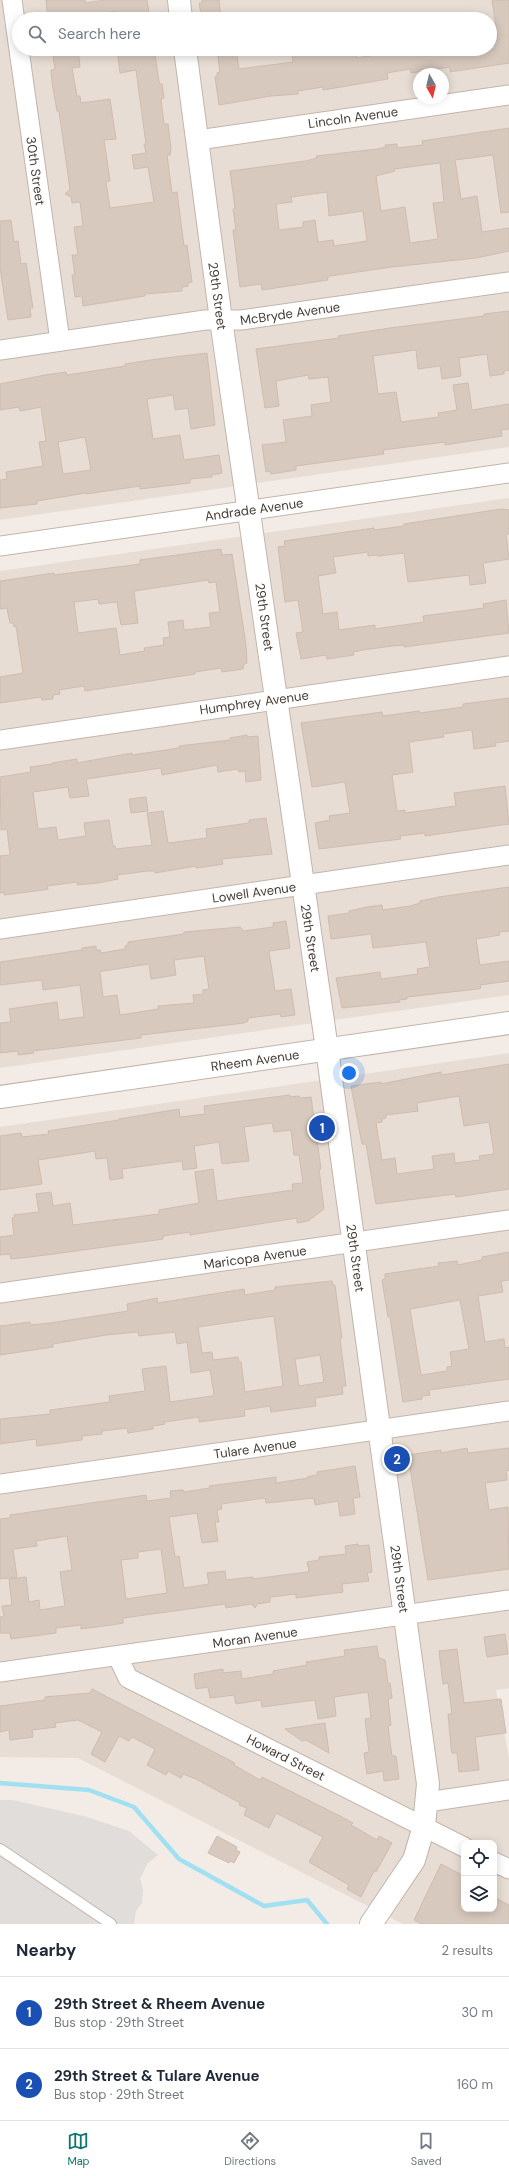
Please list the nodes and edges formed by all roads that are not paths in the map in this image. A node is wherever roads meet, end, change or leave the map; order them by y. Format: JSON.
{"nodes":[{"id":1,"x":12,"y":0,"type":"edge"},
{"id":2,"x":179,"y":0,"type":"edge"},
{"id":3,"x":14,"y":12,"type":"edge"},
{"id":4,"x":180,"y":12,"type":"edge"},
{"id":5,"x":20,"y":56,"type":"edge"},
{"id":6,"x":186,"y":56,"type":"edge"},
{"id":7,"x":509,"y":95,"type":"edge"},
{"id":8,"x":198,"y":140,"type":"junction"},
{"id":9,"x":509,"y":282,"type":"edge"},
{"id":10,"x":221,"y":320,"type":"junction"},
{"id":11,"x":60,"y":341,"type":"junction"},
{"id":12,"x":0,"y":350,"type":"edge"},
{"id":13,"x":509,"y":472,"type":"edge"},
{"id":14,"x":249,"y":509,"type":"junction"},
{"id":15,"x":0,"y":546,"type":"edge"},
{"id":16,"x":509,"y":666,"type":"edge"},
{"id":17,"x":277,"y":699,"type":"junction"},
{"id":18,"x":0,"y":740,"type":"edge"},
{"id":19,"x":509,"y":855,"type":"edge"},
{"id":20,"x":303,"y":885,"type":"junction"},
{"id":21,"x":0,"y":929,"type":"edge"},
{"id":22,"x":509,"y":1023,"type":"edge"},
{"id":23,"x":327,"y":1049,"type":"junction"},
{"id":24,"x":0,"y":1097,"type":"edge"},
{"id":25,"x":509,"y":1220,"type":"edge"},
{"id":26,"x":354,"y":1243,"type":"junction"},
{"id":27,"x":0,"y":1293,"type":"edge"},
{"id":28,"x":509,"y":1411,"type":"edge"},
{"id":29,"x":380,"y":1430,"type":"junction"},
{"id":30,"x":0,"y":1484,"type":"edge"},
{"id":31,"x":509,"y":1600,"type":"edge"},
{"id":32,"x":405,"y":1615,"type":"junction"},
{"id":33,"x":118,"y":1657,"type":"junction"},
{"id":34,"x":0,"y":1672,"type":"edge"},
{"id":35,"x":509,"y":1790,"type":"edge"},
{"id":36,"x":427,"y":1802,"type":"junction"},
{"id":37,"x":424,"y":1826,"type":"junction"},
{"id":38,"x":461,"y":1845,"type":"edge"},
{"id":39,"x":0,"y":1849,"type":"edge"},
{"id":40,"x":497,"y":1863,"type":"edge"},
{"id":41,"x":509,"y":1869,"type":"edge"},
{"id":42,"x":111,"y":1924,"type":"edge"},
{"id":43,"x":371,"y":1924,"type":"edge"}],
"edges":[{"from":1,"to":3,"type":"street","name":"30th Street"},
{"from":2,"to":4,"type":"street"},
{"from":5,"to":11,"type":"street","name":"30th Street"},
{"from":6,"to":8,"type":"street","name":"29th Street"},
{"from":7,"to":8,"type":"street","name":"Lincoln Avenue"},
{"from":8,"to":10,"type":"street","name":"29th Street"},
{"from":9,"to":10,"type":"street","name":"McBryde Avenue"},
{"from":10,"to":11,"type":"street","name":"McBryde Avenue"},
{"from":10,"to":14,"type":"street","name":"29th Street"},
{"from":11,"to":12,"type":"street","name":"McBryde Avenue"},
{"from":13,"to":14,"type":"street","name":"Andrade Avenue"},
{"from":14,"to":15,"type":"street","name":"Andrade Avenue"},
{"from":14,"to":17,"type":"street","name":"29th Street"},
{"from":16,"to":17,"type":"street","name":"Humphrey Avenue"},
{"from":17,"to":18,"type":"street","name":"Humphrey Avenue"},
{"from":17,"to":20,"type":"street","name":"29th Street"},
{"from":19,"to":20,"type":"street","name":"Lowell Avenue"},
{"from":20,"to":21,"type":"street","name":"Lowell Avenue"},
{"from":20,"to":23,"type":"street","name":"29th Street"},
{"from":22,"to":23,"type":"street","name":"Rheem Avenue"},
{"from":23,"to":24,"type":"street","name":"Rheem Avenue"},
{"from":23,"to":26,"type":"street","name":"29th Street"},
{"from":25,"to":26,"type":"street","name":"Maricopa Avenue"},
{"from":26,"to":27,"type":"street","name":"Maricopa Avenue"},
{"from":26,"to":29,"type":"street","name":"29th Street"},
{"from":28,"to":29,"type":"street","name":"Tulare Avenue"},
{"from":29,"to":30,"type":"street","name":"Tulare Avenue"},
{"from":29,"to":32,"type":"street","name":"29th Street"},
{"from":31,"to":32,"type":"street","name":"Moran Avenue"},
{"from":32,"to":33,"type":"street","name":"Moran Avenue"},
{"from":32,"to":36,"type":"street","name":"29th Street"},
{"from":33,"to":34,"type":"street","name":"Moran Avenue"},
{"from":33,"to":37,"type":"street","name":"Howard Street"},
{"from":35,"to":36,"type":"street"},
{"from":36,"to":37,"type":"street","name":"29th Street"},
{"from":37,"to":38,"type":"street","name":"Howard Street"},
{"from":37,"to":43,"type":"street","name":"29th Street"},
{"from":39,"to":42,"type":"lane"},
{"from":40,"to":41,"type":"street"}]}
